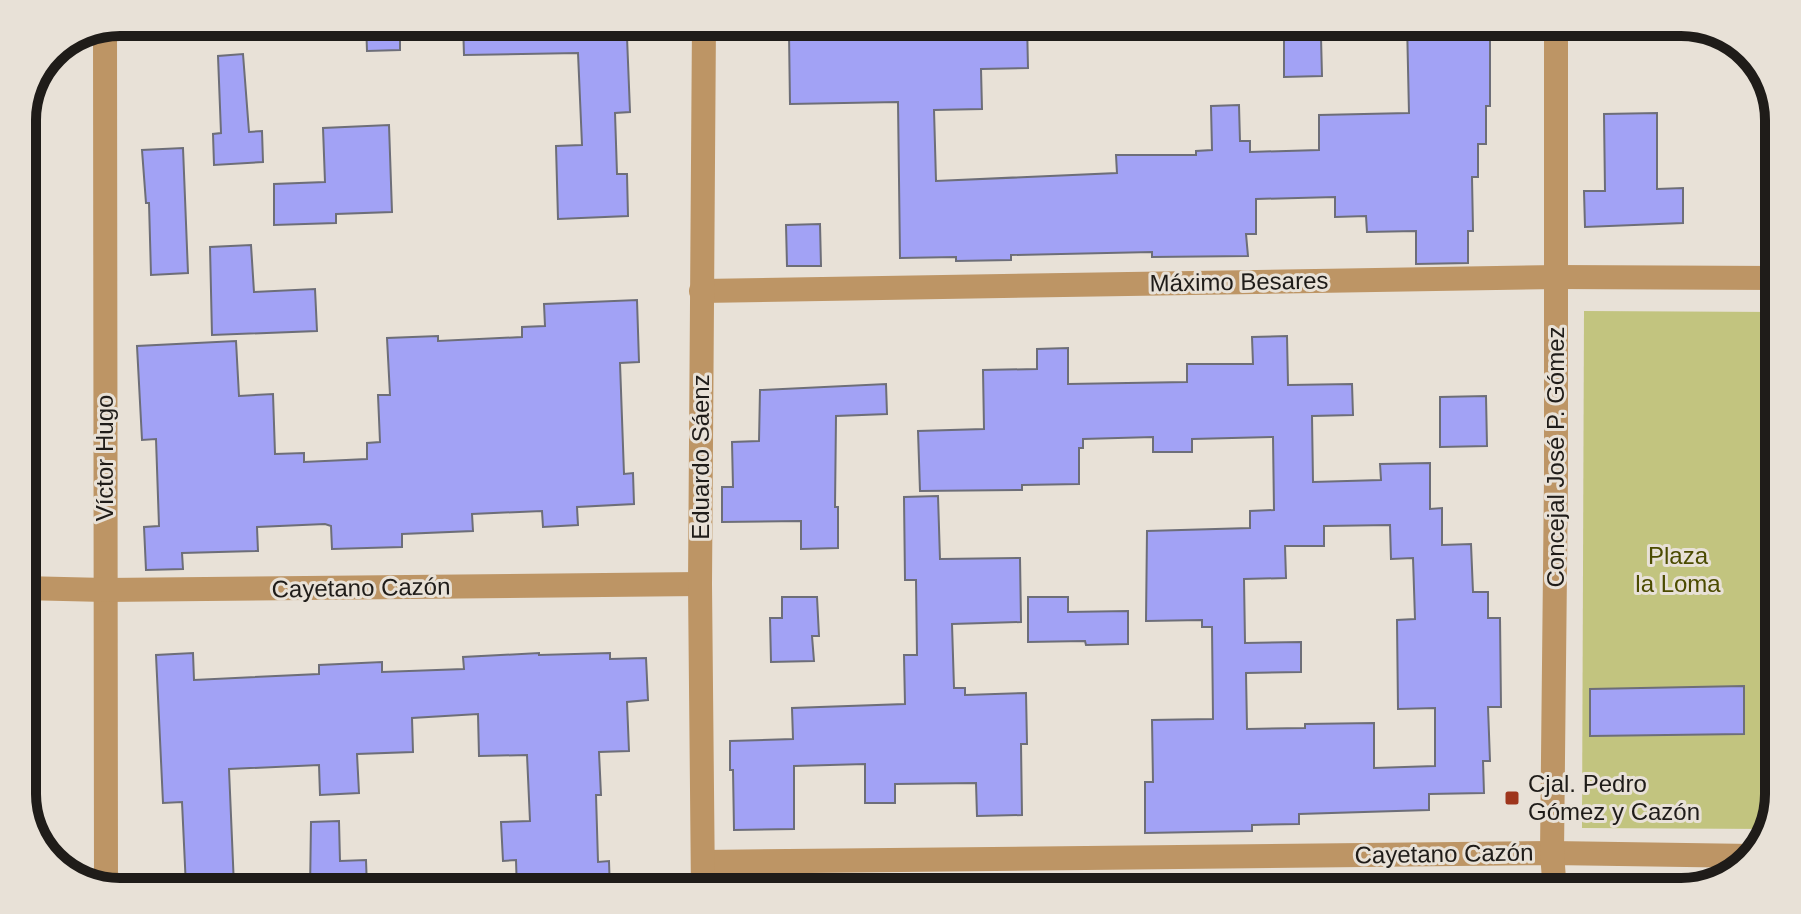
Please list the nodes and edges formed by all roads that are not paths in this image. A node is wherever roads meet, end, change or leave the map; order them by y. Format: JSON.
{"nodes":[{"id":1,"x":704,"y":36,"type":"edge"},
{"id":2,"x":1556,"y":36,"type":"edge"},
{"id":3,"x":105,"y":38,"type":"edge"},
{"id":4,"x":1557,"y":277,"type":"junction"},
{"id":5,"x":1765,"y":278,"type":"edge"},
{"id":6,"x":701,"y":291,"type":"junction"},
{"id":7,"x":700,"y":584,"type":"junction"},
{"id":8,"x":36,"y":588,"type":"edge"},
{"id":9,"x":105,"y":590,"type":"junction"},
{"id":10,"x":1552,"y":853,"type":"junction"},
{"id":11,"x":1737,"y":856,"type":"edge"},
{"id":12,"x":703,"y":862,"type":"junction"},
{"id":13,"x":106,"y":876,"type":"edge"},
{"id":14,"x":703,"y":878,"type":"edge"},
{"id":15,"x":1554,"y":878,"type":"edge"}],
"edges":[{"from":1,"to":6,"type":"street","name":"Eduardo Sáenz"},
{"from":2,"to":4,"type":"street","name":"Concejal José P. Gómez"},
{"from":3,"to":9,"type":"street","name":"Víctor Hugo"},
{"from":4,"to":5,"type":"street","name":"Máximo Besares"},
{"from":4,"to":6,"type":"street","name":"Máximo Besares"},
{"from":4,"to":10,"type":"street","name":"Concejal José P. Gómez"},
{"from":6,"to":7,"type":"street","name":"Eduardo Sáenz"},
{"from":7,"to":9,"type":"street","name":"Cayetano Cazón"},
{"from":7,"to":12,"type":"street","name":"Eduardo Sáenz"},
{"from":8,"to":9,"type":"street","name":"Cayetano Cazón"},
{"from":9,"to":13,"type":"street","name":"Víctor Hugo"},
{"from":10,"to":11,"type":"street","name":"Cayetano Cazón"},
{"from":10,"to":12,"type":"street","name":"Cayetano Cazón"},
{"from":10,"to":15,"type":"street","name":"Concejal José P. Gómez"},
{"from":12,"to":14,"type":"street","name":"Eduardo Sáenz"}]}
